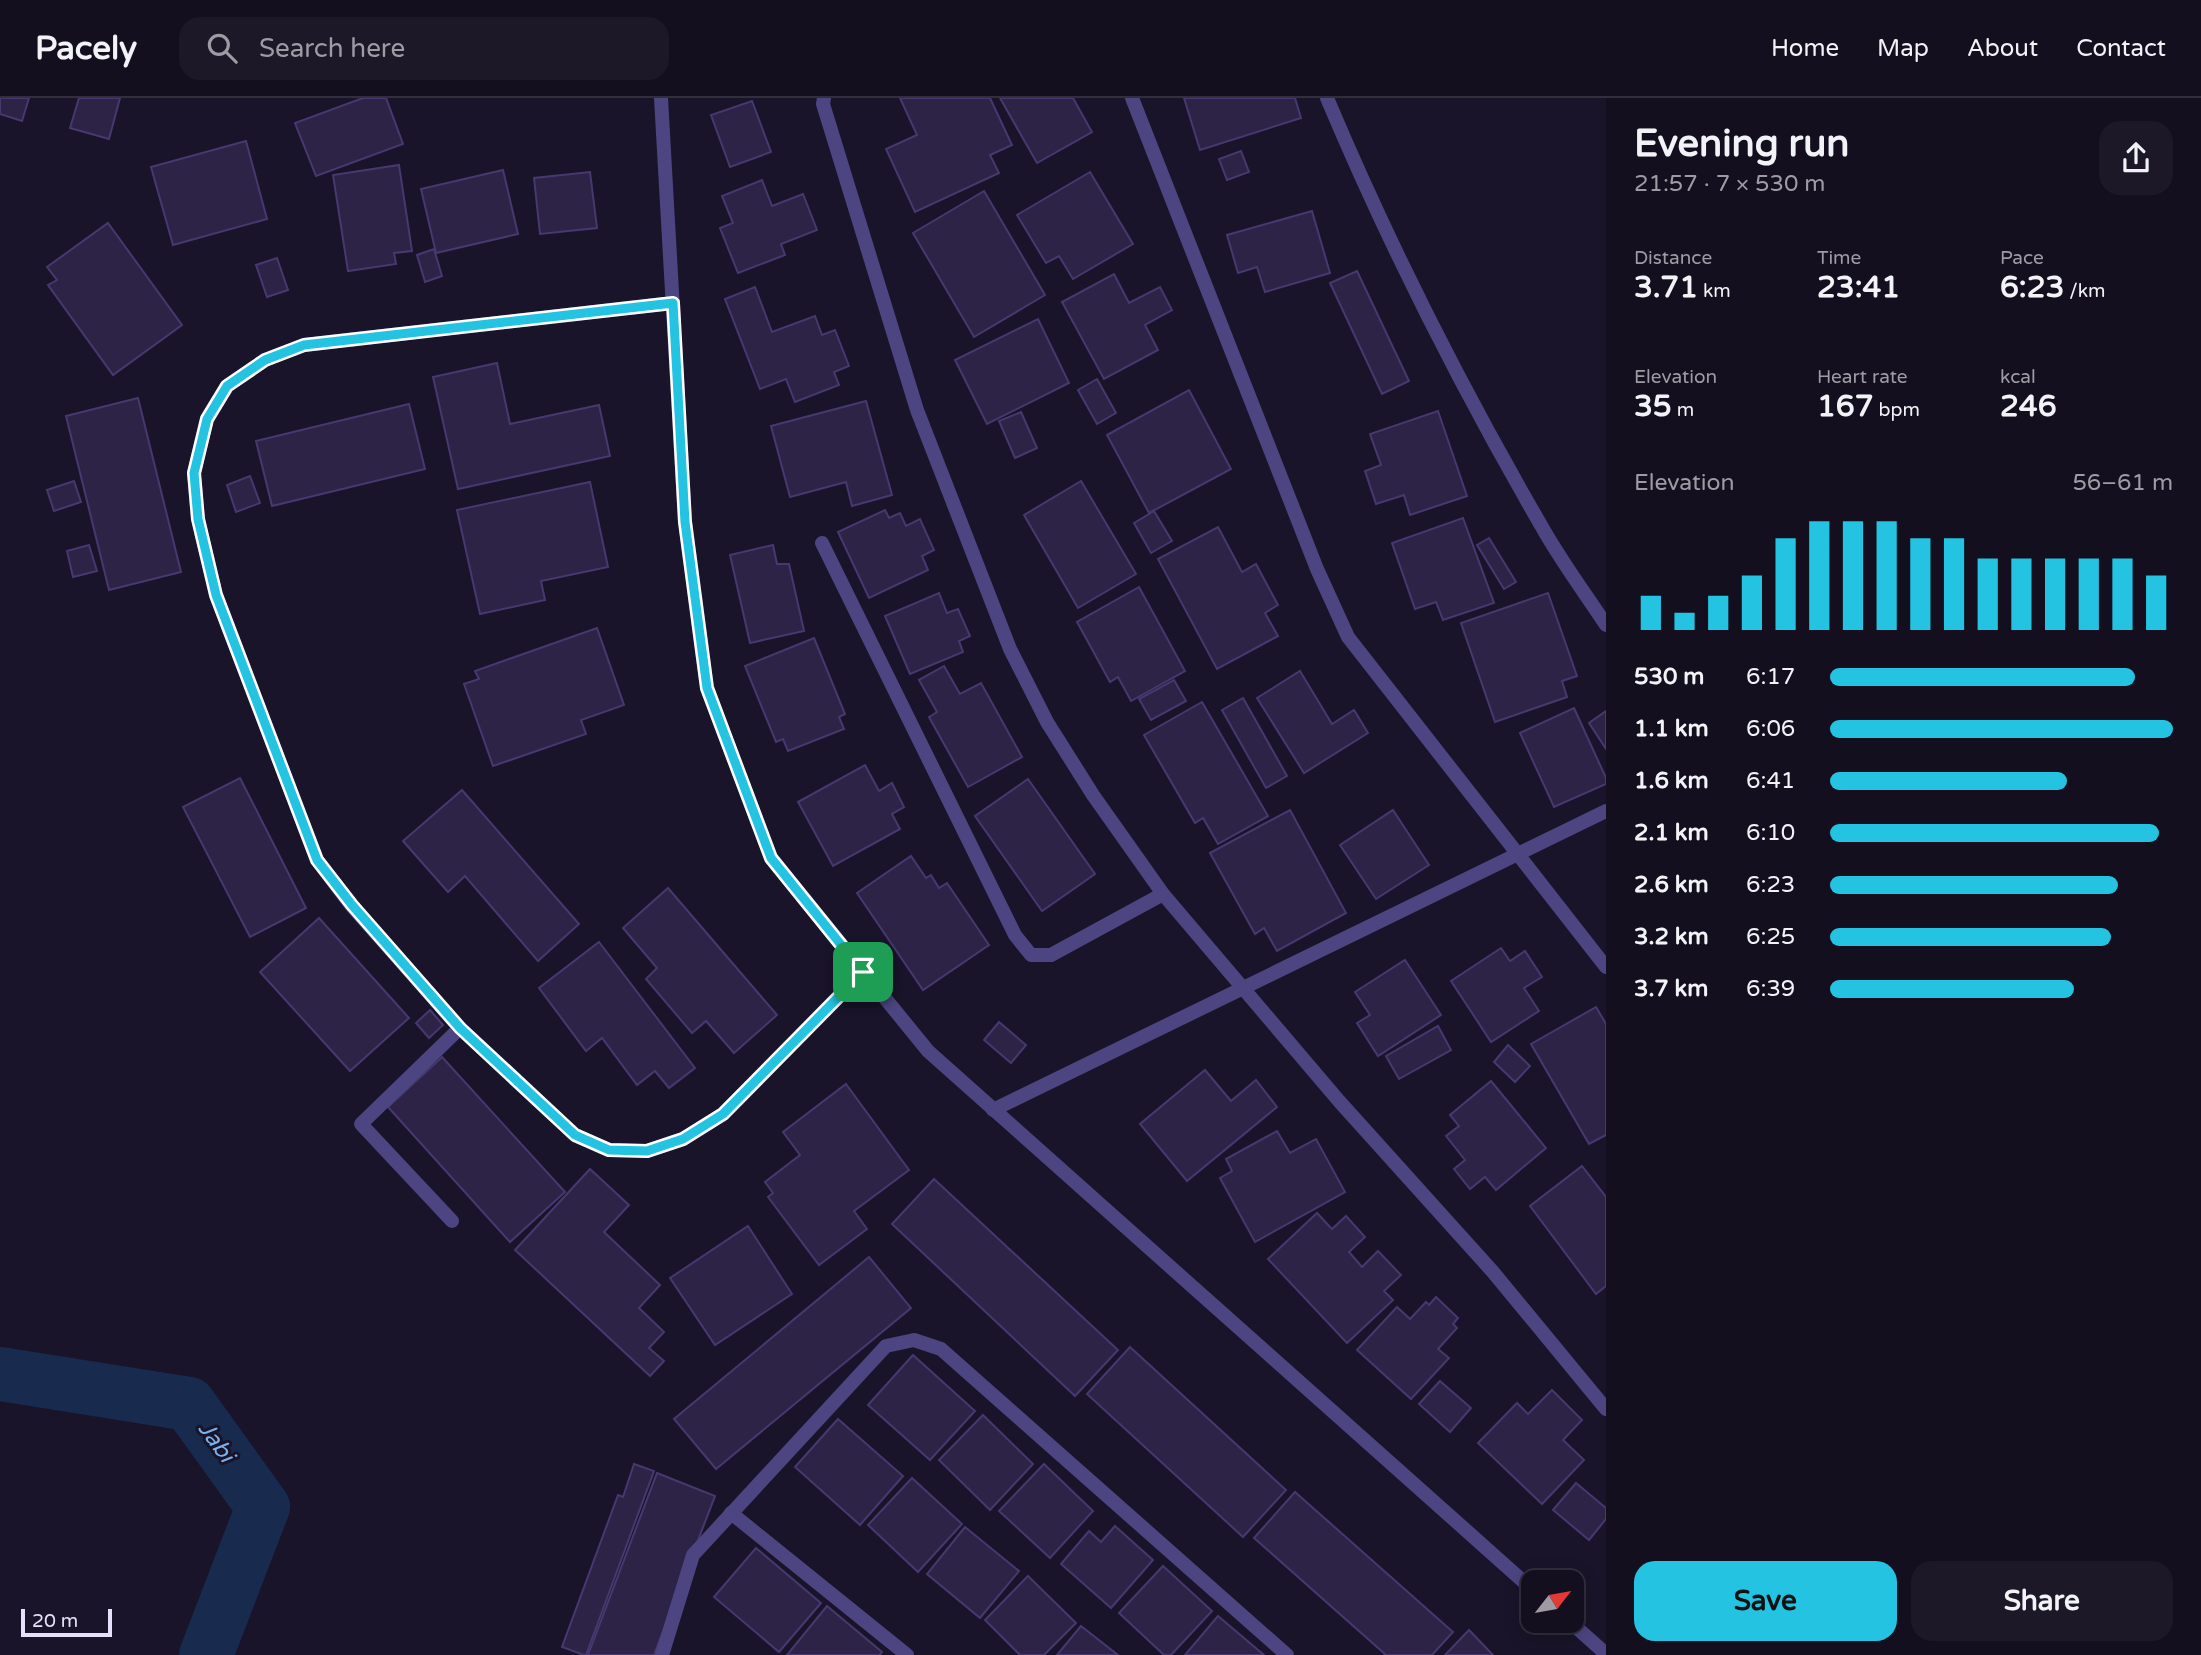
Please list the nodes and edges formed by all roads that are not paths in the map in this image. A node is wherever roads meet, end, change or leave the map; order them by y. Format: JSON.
{"nodes":[{"id":1,"x":662,"y":98,"type":"edge"},
{"id":2,"x":824,"y":98,"type":"edge"},
{"id":3,"x":1132,"y":98,"type":"edge"},
{"id":4,"x":1327,"y":98,"type":"edge"},
{"id":5,"x":673,"y":303,"type":"junction"},
{"id":6,"x":822,"y":542,"type":"dead end"},
{"id":7,"x":1606,"y":625,"type":"edge"},
{"id":8,"x":1606,"y":811,"type":"edge"},
{"id":9,"x":1519,"y":854,"type":"junction"},
{"id":10,"x":1163,"y":894,"type":"junction"},
{"id":11,"x":1606,"y":967,"type":"edge"},
{"id":12,"x":863,"y":972,"type":"junction"},
{"id":13,"x":1243,"y":989,"type":"junction"},
{"id":14,"x":460,"y":1028,"type":"junction"},
{"id":15,"x":993,"y":1111,"type":"junction"},
{"id":16,"x":452,"y":1221,"type":"dead end"},
{"id":17,"x":1606,"y":1409,"type":"edge"},
{"id":18,"x":731,"y":1513,"type":"junction"},
{"id":19,"x":1521,"y":1579,"type":"edge"},
{"id":20,"x":1583,"y":1633,"type":"edge"},
{"id":21,"x":1606,"y":1654,"type":"edge"},
{"id":22,"x":662,"y":1655,"type":"edge"},
{"id":23,"x":907,"y":1655,"type":"edge"},
{"id":24,"x":1287,"y":1655,"type":"edge"}],
"edges":[{"from":1,"to":5,"type":"street"},
{"from":2,"to":10,"type":"street"},
{"from":3,"to":9,"type":"street"},
{"from":4,"to":7,"type":"street"},
{"from":5,"to":12,"type":"street"},
{"from":5,"to":14,"type":"street"},
{"from":6,"to":10,"type":"street"},
{"from":8,"to":9,"type":"street"},
{"from":9,"to":11,"type":"street"},
{"from":9,"to":13,"type":"street"},
{"from":10,"to":13,"type":"street"},
{"from":12,"to":14,"type":"street"},
{"from":12,"to":15,"type":"street"},
{"from":13,"to":15,"type":"street"},
{"from":13,"to":17,"type":"street"},
{"from":14,"to":16,"type":"street"},
{"from":15,"to":19,"type":"street"},
{"from":18,"to":22,"type":"street"},
{"from":18,"to":23,"type":"street"},
{"from":18,"to":24,"type":"street"},
{"from":20,"to":21,"type":"street"}]}
